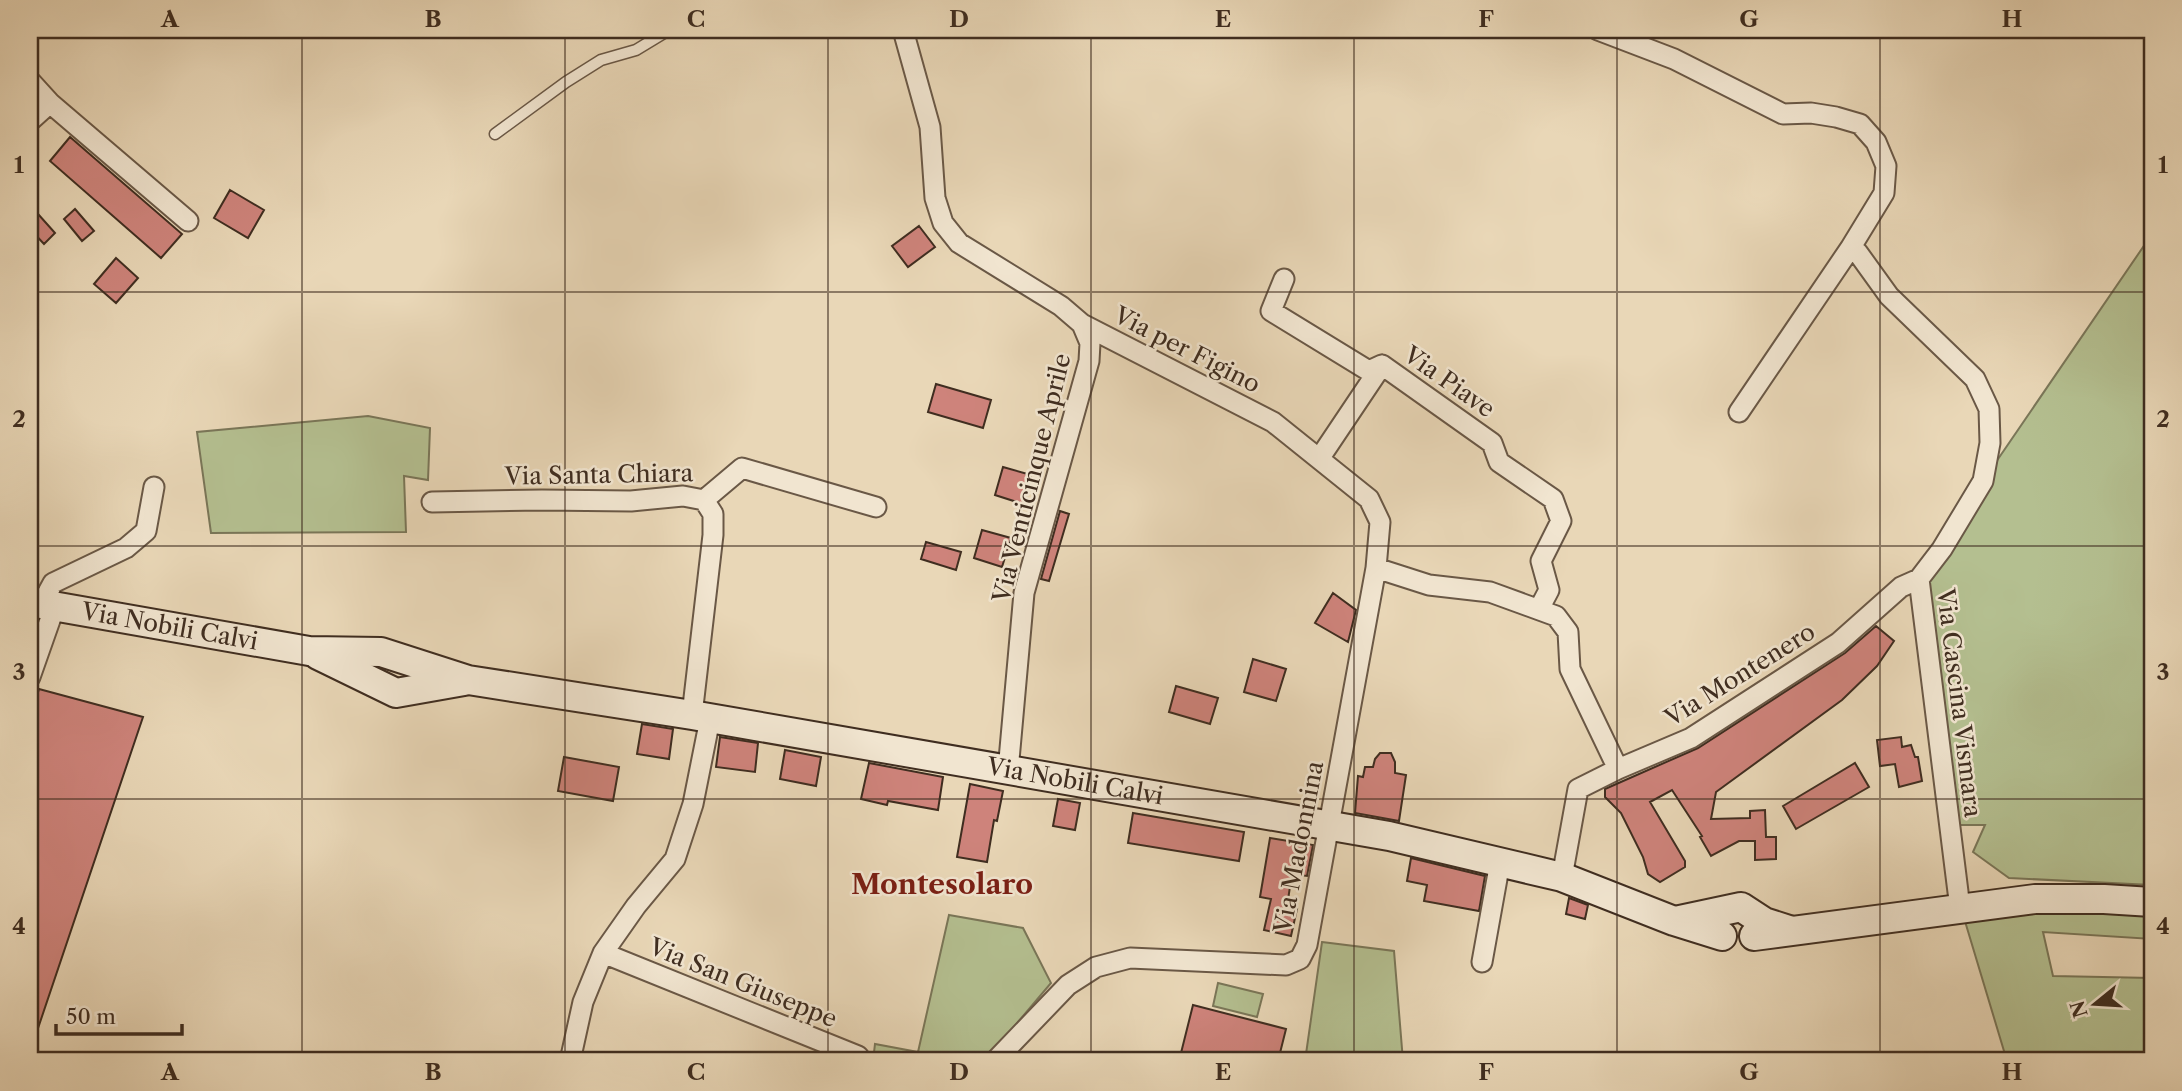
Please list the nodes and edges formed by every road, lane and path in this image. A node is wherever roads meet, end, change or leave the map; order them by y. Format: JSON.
{"nodes":[{"id":1,"x":669,"y":30,"type":"edge"},
{"id":2,"x":903,"y":30,"type":"edge"},
{"id":3,"x":1598,"y":30,"type":"edge"},
{"id":4,"x":30,"y":82,"type":"edge"},
{"id":5,"x":37,"y":112,"type":"edge"},
{"id":6,"x":495,"y":134,"type":"dead end"},
{"id":7,"x":188,"y":221,"type":"dead end"},
{"id":8,"x":1851,"y":247,"type":"junction"},
{"id":9,"x":1284,"y":279,"type":"dead end"},
{"id":10,"x":1083,"y":324,"type":"junction"},
{"id":11,"x":1382,"y":365,"type":"junction"},
{"id":12,"x":1739,"y":412,"type":"dead end"},
{"id":13,"x":1319,"y":458,"type":"junction"},
{"id":14,"x":154,"y":486,"type":"dead end"},
{"id":15,"x":704,"y":500,"type":"junction"},
{"id":16,"x":432,"y":502,"type":"dead end"},
{"id":17,"x":876,"y":507,"type":"dead end"},
{"id":18,"x":1376,"y":568,"type":"junction"},
{"id":19,"x":1919,"y":579,"type":"junction"},
{"id":20,"x":42,"y":604,"type":"edge"},
{"id":21,"x":1547,"y":612,"type":"junction"},
{"id":22,"x":30,"y":677,"type":"edge"},
{"id":23,"x":701,"y":717,"type":"junction"},
{"id":24,"x":1618,"y":769,"type":"junction"},
{"id":25,"x":1008,"y":771,"type":"junction"},
{"id":26,"x":1328,"y":826,"type":"junction"},
{"id":27,"x":1500,"y":862,"type":"junction"},
{"id":28,"x":1562,"y":877,"type":"junction"},
{"id":29,"x":2152,"y":902,"type":"edge"},
{"id":30,"x":1961,"y":908,"type":"junction"},
{"id":31,"x":603,"y":953,"type":"junction"},
{"id":32,"x":1482,"y":962,"type":"dead end"},
{"id":33,"x":570,"y":1061,"type":"edge"},
{"id":34,"x":862,"y":1061,"type":"edge"},
{"id":35,"x":995,"y":1061,"type":"edge"}],
"edges":[{"from":1,"to":6,"type":"lane"},
{"from":2,"to":10,"type":"street","name":"Via per Figino"},
{"from":3,"to":8,"type":"street"},
{"from":4,"to":5,"type":"street"},
{"from":5,"to":7,"type":"street"},
{"from":8,"to":12,"type":"street"},
{"from":8,"to":19,"type":"street","name":"Via Cascina Vismara"},
{"from":9,"to":11,"type":"street","name":"Via Piave"},
{"from":10,"to":13,"type":"street","name":"Via per Figino"},
{"from":10,"to":25,"type":"street","name":"Via Venticinque Aprile"},
{"from":11,"to":13,"type":"street","name":"Via Piave"},
{"from":11,"to":21,"type":"street","name":"Via Piave"},
{"from":13,"to":18,"type":"street","name":"Via per Figino"},
{"from":14,"to":20,"type":"street"},
{"from":15,"to":16,"type":"street","name":"Via Santa Chiara"},
{"from":15,"to":17,"type":"street","name":"Via Santa Chiara"},
{"from":15,"to":23,"type":"street"},
{"from":18,"to":21,"type":"street"},
{"from":18,"to":26,"type":"street","name":"Via Madonnina"},
{"from":19,"to":24,"type":"street","name":"Via Montenero"},
{"from":19,"to":30,"type":"street","name":"Via Cascina Vismara"},
{"from":20,"to":22,"type":"street"},
{"from":20,"to":23,"type":"main road","name":"Via Nobili Calvi"},
{"from":21,"to":24,"type":"street"},
{"from":23,"to":25,"type":"main road","name":"Via Nobili Calvi"},
{"from":23,"to":31,"type":"street"},
{"from":24,"to":28,"type":"street","name":"Via Montenero"},
{"from":25,"to":26,"type":"main road","name":"Via Nobili Calvi"},
{"from":26,"to":27,"type":"main road","name":"Via Nobili Calvi"},
{"from":26,"to":35,"type":"street","name":"Via Madonnina"},
{"from":27,"to":28,"type":"main road","name":"Via Nobili Calvi"},
{"from":27,"to":32,"type":"street"},
{"from":28,"to":30,"type":"main road","name":"Via Nobili Calvi"},
{"from":29,"to":30,"type":"main road"},
{"from":31,"to":33,"type":"street"},
{"from":31,"to":34,"type":"street","name":"Via San Giuseppe"}]}
